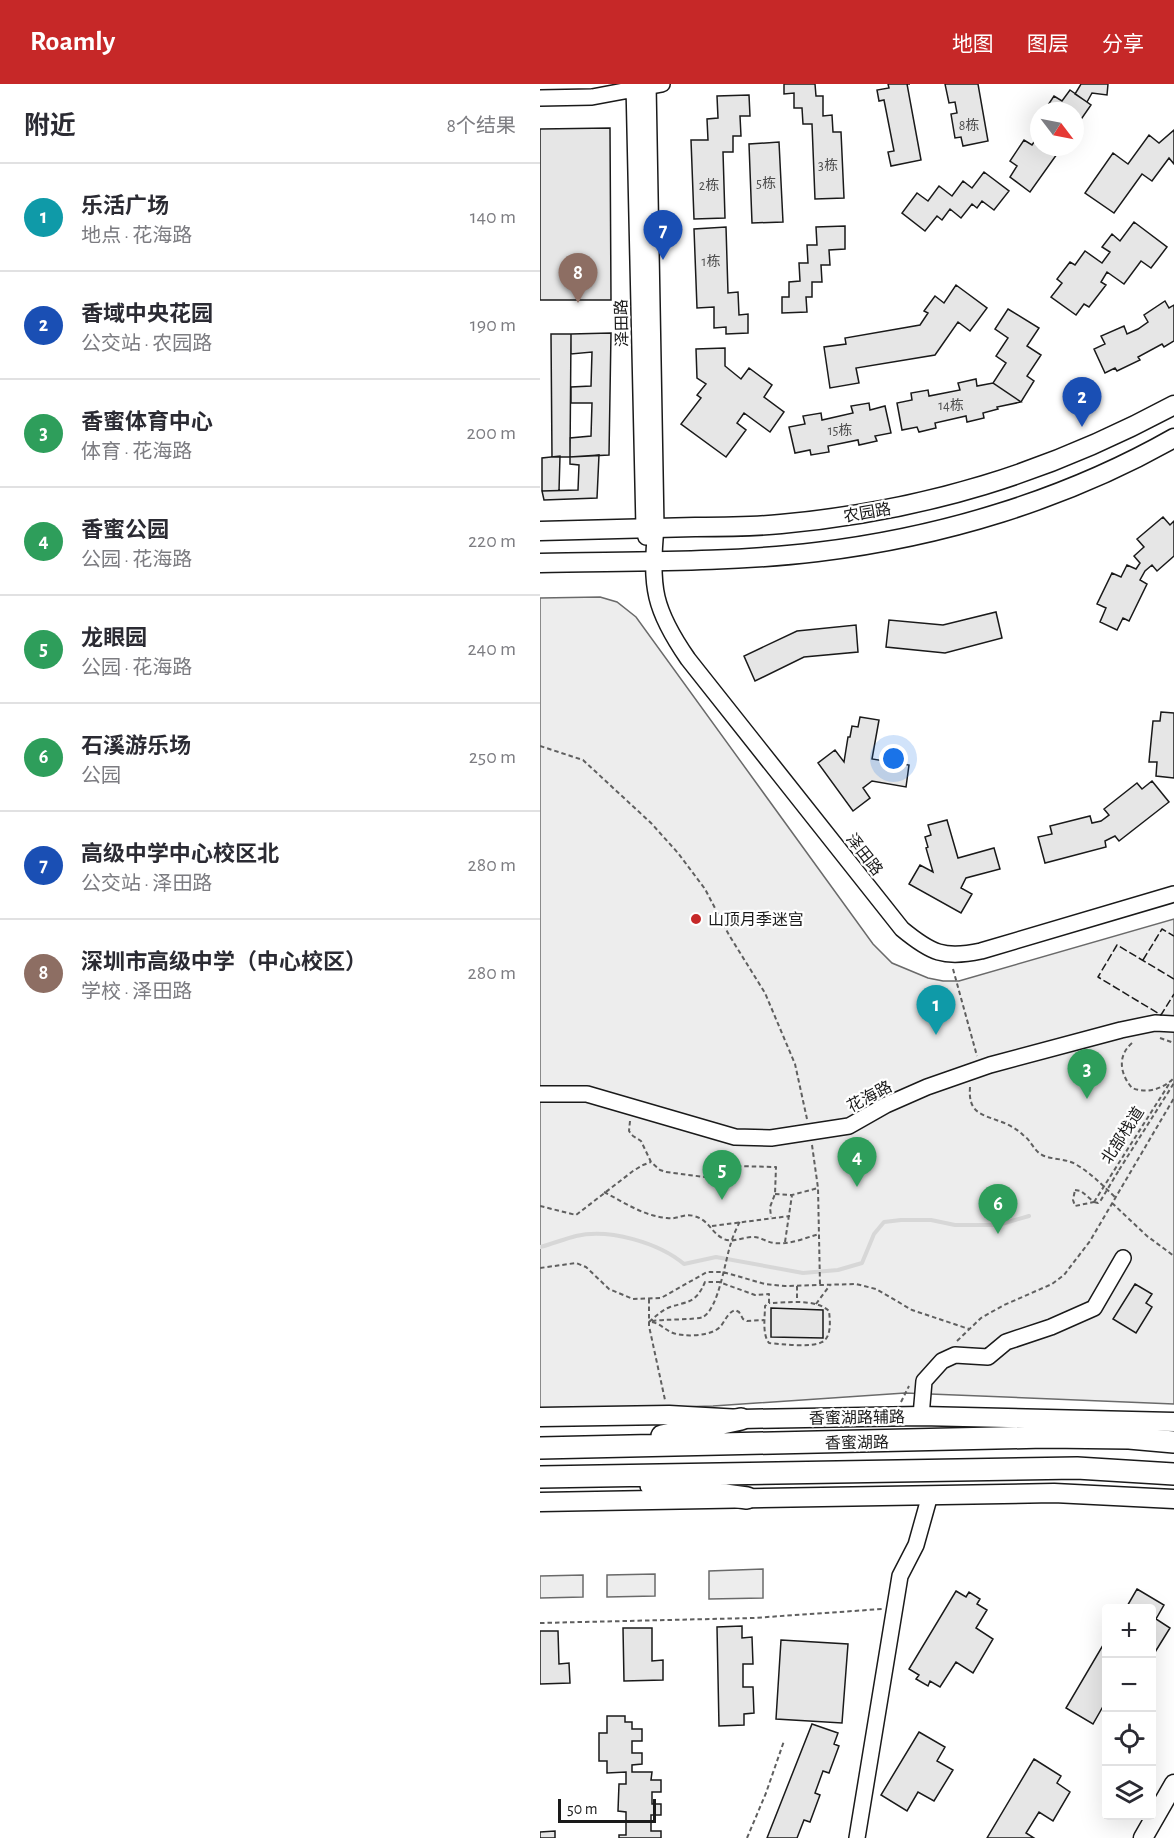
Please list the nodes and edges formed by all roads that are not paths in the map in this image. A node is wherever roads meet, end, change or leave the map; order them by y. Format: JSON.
{"nodes":[{"id":1,"x":645,"y":86,"type":"edge"},
{"id":2,"x":540,"y":98,"type":"edge"},
{"id":3,"x":1174,"y":405,"type":"edge"},
{"id":4,"x":1174,"y":438,"type":"edge"},
{"id":5,"x":650,"y":528,"type":"junction"},
{"id":6,"x":540,"y":531,"type":"edge"},
{"id":7,"x":653,"y":560,"type":"junction"},
{"id":8,"x":540,"y":563,"type":"edge"},
{"id":9,"x":1174,"y":894,"type":"edge"},
{"id":10,"x":1174,"y":1024,"type":"edge"},
{"id":11,"x":540,"y":1094,"type":"edge"},
{"id":12,"x":1123,"y":1258,"type":"dead end"},
{"id":13,"x":921,"y":1416,"type":"junction"},
{"id":14,"x":540,"y":1417,"type":"edge"},
{"id":15,"x":741,"y":1419,"type":"junction"},
{"id":16,"x":1174,"y":1422,"type":"edge"},
{"id":17,"x":1174,"y":1442,"type":"edge"},
{"id":18,"x":614,"y":1447,"type":"junction"},
{"id":19,"x":540,"y":1448,"type":"edge"},
{"id":20,"x":1174,"y":1474,"type":"edge"},
{"id":21,"x":585,"y":1476,"type":"junction"},
{"id":22,"x":540,"y":1477,"type":"edge"},
{"id":23,"x":930,"y":1495,"type":"junction"},
{"id":24,"x":1127,"y":1495,"type":"junction"},
{"id":25,"x":747,"y":1498,"type":"junction"},
{"id":26,"x":1174,"y":1499,"type":"edge"},
{"id":27,"x":540,"y":1502,"type":"edge"},
{"id":28,"x":1174,"y":1510,"type":"edge"},
{"id":29,"x":1174,"y":1784,"type":"edge"},
{"id":30,"x":857,"y":1838,"type":"edge"},
{"id":31,"x":1143,"y":1838,"type":"edge"}],
"edges":[{"from":1,"to":2,"type":"street"},
{"from":1,"to":5,"type":"street","name":"泽田路"},
{"from":3,"to":5,"type":"main road","name":"农园路"},
{"from":4,"to":7,"type":"main road","name":"农园路"},
{"from":5,"to":6,"type":"main road","name":"农园路"},
{"from":5,"to":7,"type":"street","name":"泽田路"},
{"from":7,"to":8,"type":"main road","name":"农园路"},
{"from":7,"to":9,"type":"street","name":"泽田路"},
{"from":10,"to":11,"type":"street","name":"花海路"},
{"from":12,"to":13,"type":"street"},
{"from":13,"to":15,"type":"main road","name":"香蜜湖路辅路"},
{"from":13,"to":16,"type":"main road","name":"香蜜湖路辅路"},
{"from":14,"to":15,"type":"main road","name":"香蜜湖路辅路"},
{"from":15,"to":18,"type":"highway"},
{"from":17,"to":18,"type":"highway","name":"香蜜湖路"},
{"from":18,"to":19,"type":"highway","name":"香蜜湖路"},
{"from":20,"to":21,"type":"highway","name":"香蜜湖路"},
{"from":21,"to":22,"type":"highway","name":"香蜜湖路"},
{"from":21,"to":25,"type":"highway"},
{"from":23,"to":24,"type":"main road"},
{"from":23,"to":25,"type":"main road"},
{"from":23,"to":30,"type":"street"},
{"from":24,"to":26,"type":"main road"},
{"from":24,"to":28,"type":"main road"},
{"from":25,"to":27,"type":"main road"},
{"from":29,"to":31,"type":"main road"}]}
